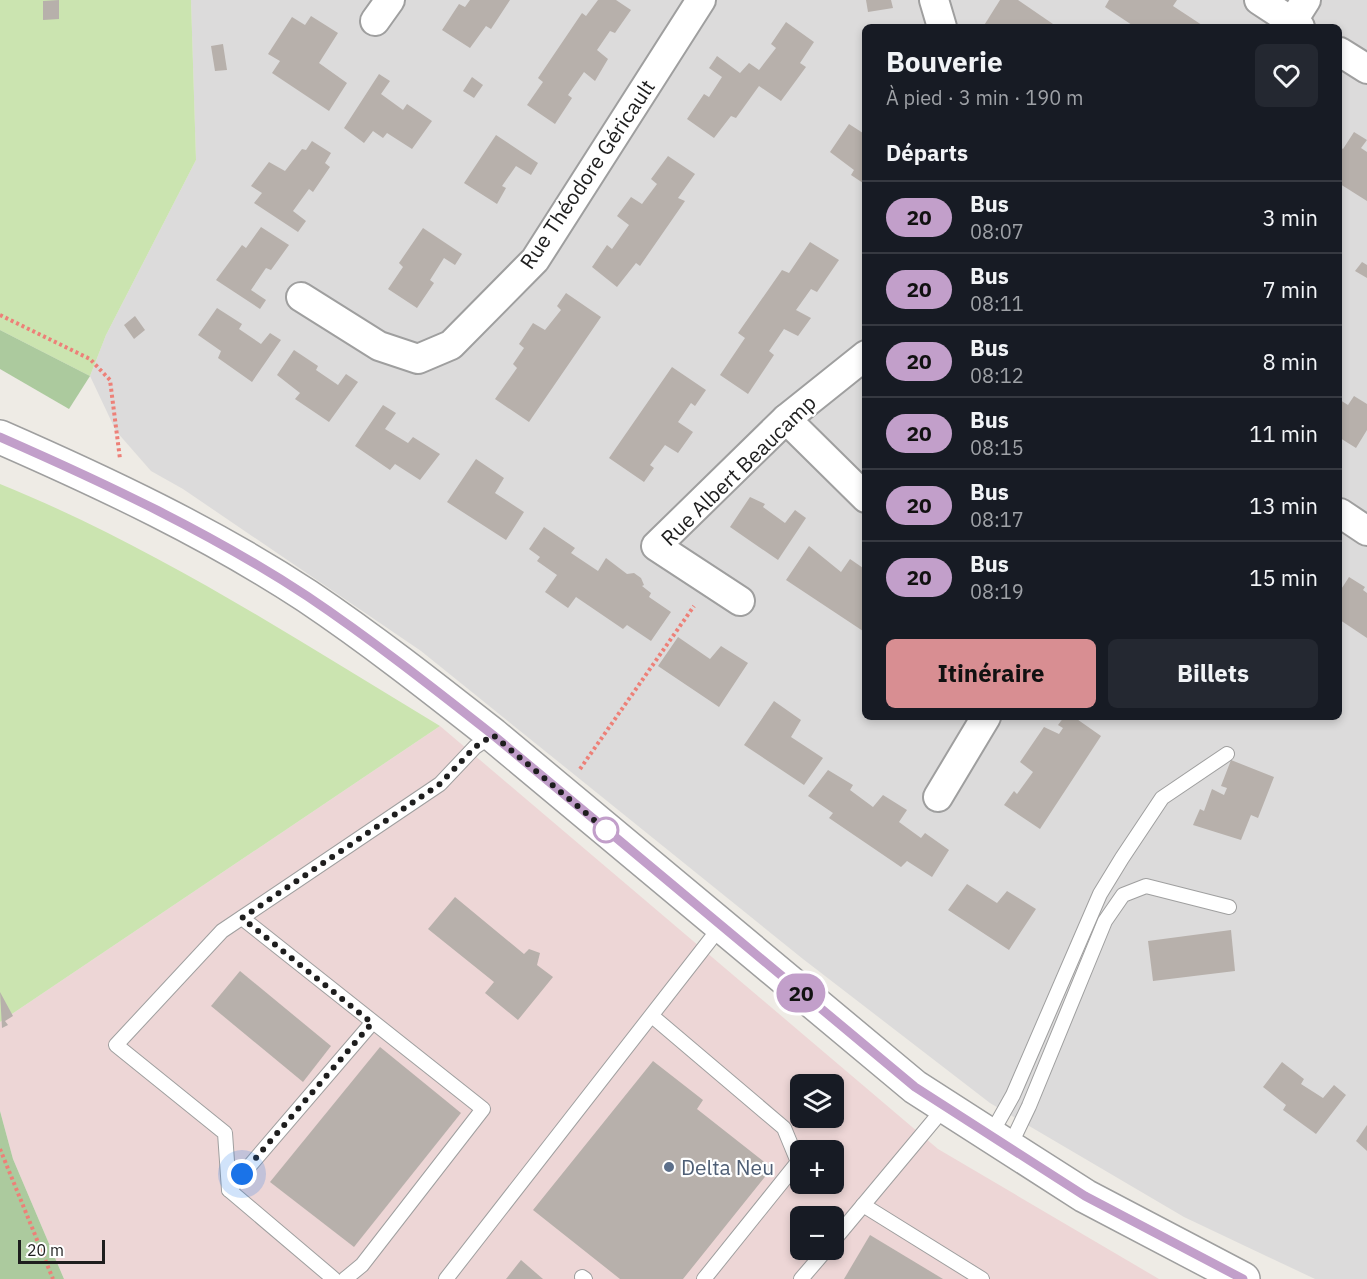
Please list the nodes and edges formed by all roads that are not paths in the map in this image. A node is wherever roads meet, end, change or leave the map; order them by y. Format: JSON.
{"nodes":[{"id":1,"x":701,"y":0,"type":"edge"},
{"id":2,"x":934,"y":0,"type":"edge"},
{"id":3,"x":1259,"y":0,"type":"edge"},
{"id":4,"x":1300,"y":16,"type":"edge"},
{"id":5,"x":941,"y":24,"type":"edge"},
{"id":6,"x":1342,"y":53,"type":"edge"},
{"id":7,"x":1367,"y":69,"type":"edge"},
{"id":8,"x":301,"y":297,"type":"dead end"},
{"id":9,"x":862,"y":358,"type":"edge"},
{"id":10,"x":786,"y":419,"type":"junction"},
{"id":11,"x":0,"y":437,"type":"edge"},
{"id":12,"x":862,"y":494,"type":"edge"},
{"id":13,"x":1342,"y":514,"type":"edge"},
{"id":14,"x":1367,"y":531,"type":"edge"},
{"id":15,"x":740,"y":601,"type":"dead end"},
{"id":16,"x":984,"y":720,"type":"edge"},
{"id":17,"x":493,"y":735,"type":"junction"},
{"id":18,"x":1227,"y":754,"type":"dead end"},
{"id":19,"x":938,"y":797,"type":"dead end"},
{"id":20,"x":1229,"y":907,"type":"dead end"},
{"id":21,"x":242,"y":918,"type":"junction"},
{"id":22,"x":721,"y":926,"type":"junction"},
{"id":23,"x":651,"y":1016,"type":"junction"},
{"id":24,"x":372,"y":1023,"type":"junction"},
{"id":25,"x":945,"y":1107,"type":"junction"},
{"id":26,"x":999,"y":1142,"type":"junction"},
{"id":27,"x":229,"y":1190,"type":"junction"},
{"id":28,"x":863,"y":1205,"type":"junction"},
{"id":29,"x":844,"y":1228,"type":"edge"},
{"id":30,"x":817,"y":1260,"type":"edge"},
{"id":31,"x":334,"y":1279,"type":"edge"},
{"id":32,"x":345,"y":1279,"type":"edge"},
{"id":33,"x":446,"y":1279,"type":"edge"},
{"id":34,"x":704,"y":1279,"type":"edge"},
{"id":35,"x":801,"y":1279,"type":"edge"},
{"id":36,"x":982,"y":1279,"type":"edge"},
{"id":37,"x":1243,"y":1279,"type":"edge"}],
"edges":[{"from":1,"to":8,"type":"street","name":"Rue Théodore Géricault"},
{"from":2,"to":5,"type":"street"},
{"from":3,"to":4,"type":"street"},
{"from":6,"to":7,"type":"street"},
{"from":9,"to":10,"type":"street","name":"Rue Albert Beaucamp"},
{"from":10,"to":12,"type":"street"},
{"from":10,"to":15,"type":"street","name":"Rue Albert Beaucamp"},
{"from":11,"to":17,"type":"street"},
{"from":13,"to":14,"type":"street"},
{"from":16,"to":19,"type":"street"},
{"from":17,"to":21,"type":"lane"},
{"from":17,"to":22,"type":"street"},
{"from":18,"to":26,"type":"lane"},
{"from":20,"to":26,"type":"lane"},
{"from":21,"to":24,"type":"lane"},
{"from":21,"to":27,"type":"lane"},
{"from":22,"to":23,"type":"lane"},
{"from":22,"to":25,"type":"street"},
{"from":23,"to":33,"type":"lane"},
{"from":23,"to":34,"type":"lane"},
{"from":24,"to":27,"type":"lane"},
{"from":24,"to":32,"type":"lane"},
{"from":25,"to":26,"type":"street"},
{"from":25,"to":28,"type":"lane"},
{"from":26,"to":37,"type":"street"},
{"from":27,"to":31,"type":"lane"},
{"from":28,"to":29,"type":"lane"},
{"from":28,"to":36,"type":"lane"},
{"from":30,"to":35,"type":"lane"}]}
